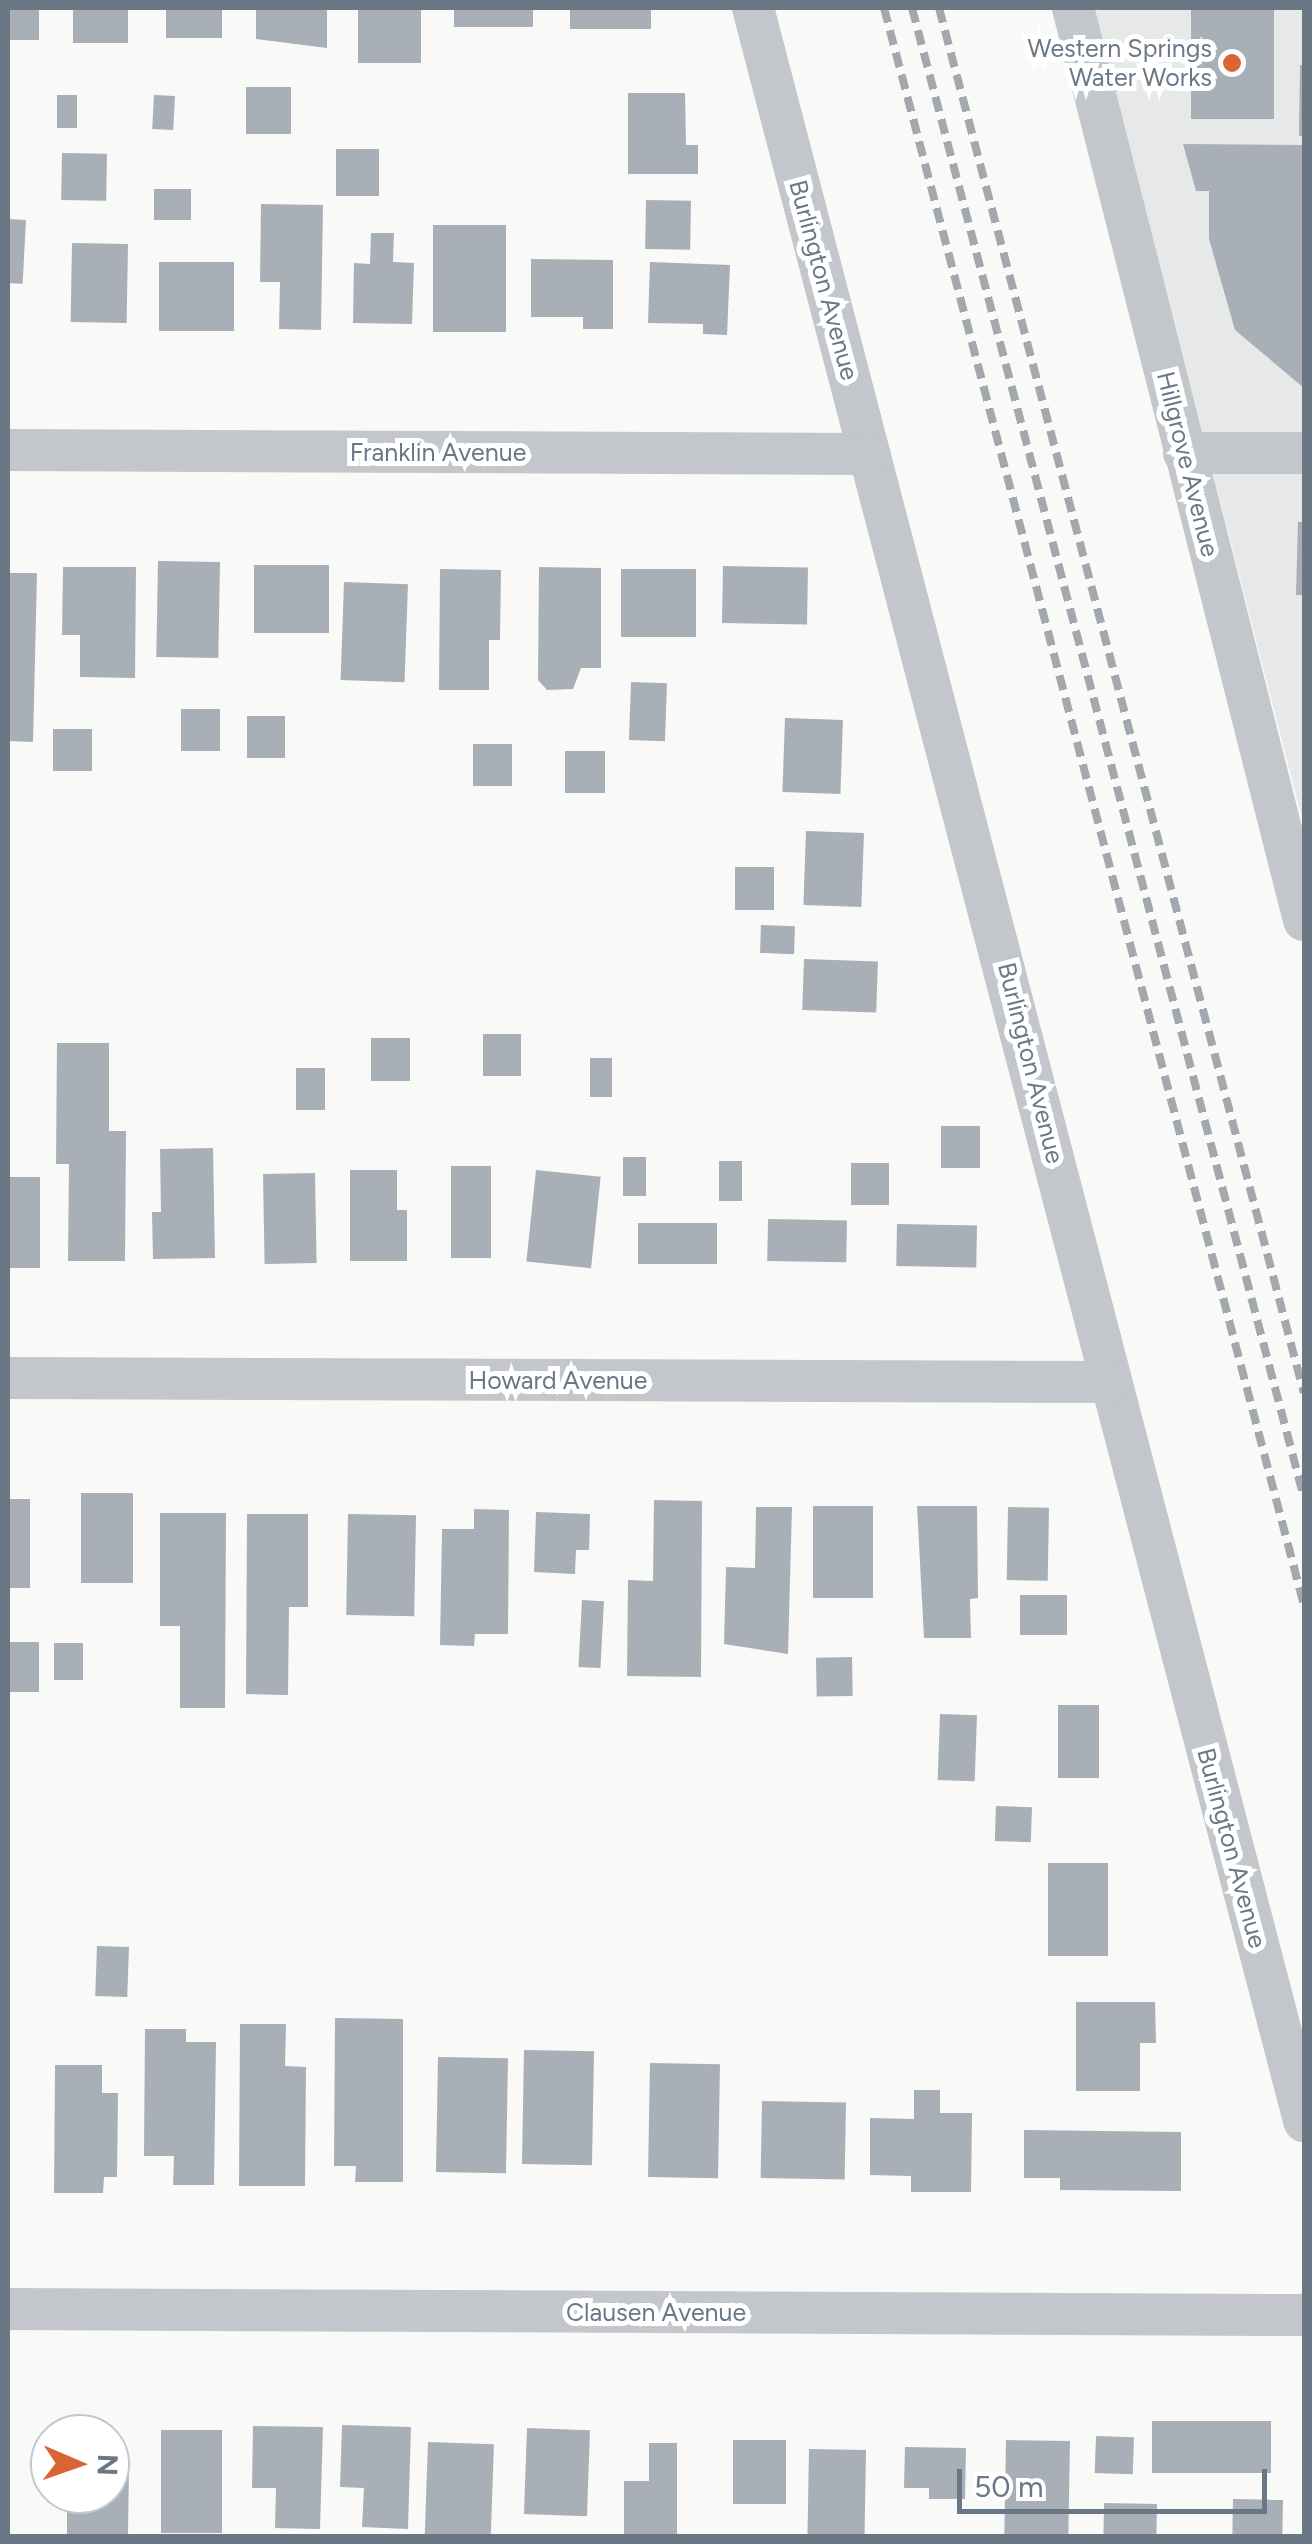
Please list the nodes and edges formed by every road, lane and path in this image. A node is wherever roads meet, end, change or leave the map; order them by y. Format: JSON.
{"nodes":[{"id":1,"x":753,"y":8,"type":"edge"},
{"id":2,"x":1074,"y":8,"type":"edge"},
{"id":3,"x":8,"y":450,"type":"edge"},
{"id":4,"x":1184,"y":453,"type":"junction"},
{"id":5,"x":869,"y":454,"type":"junction"},
{"id":6,"x":1304,"y":454,"type":"edge"},
{"id":7,"x":1304,"y":920,"type":"edge"},
{"id":8,"x":8,"y":1378,"type":"edge"},
{"id":9,"x":1109,"y":1382,"type":"junction"},
{"id":10,"x":1304,"y":2120,"type":"edge"},
{"id":11,"x":8,"y":2309,"type":"edge"},
{"id":12,"x":1304,"y":2315,"type":"edge"}],
"edges":[{"from":1,"to":5,"type":"street","name":"Burlington Avenue"},
{"from":2,"to":4,"type":"street","name":"Hillgrove Avenue"},
{"from":3,"to":5,"type":"street","name":"Franklin Avenue"},
{"from":4,"to":6,"type":"street"},
{"from":4,"to":7,"type":"street","name":"Hillgrove Avenue"},
{"from":5,"to":9,"type":"street","name":"Burlington Avenue"},
{"from":8,"to":9,"type":"street","name":"Howard Avenue"},
{"from":9,"to":10,"type":"street","name":"Burlington Avenue"},
{"from":11,"to":12,"type":"street","name":"Clausen Avenue"}]}
